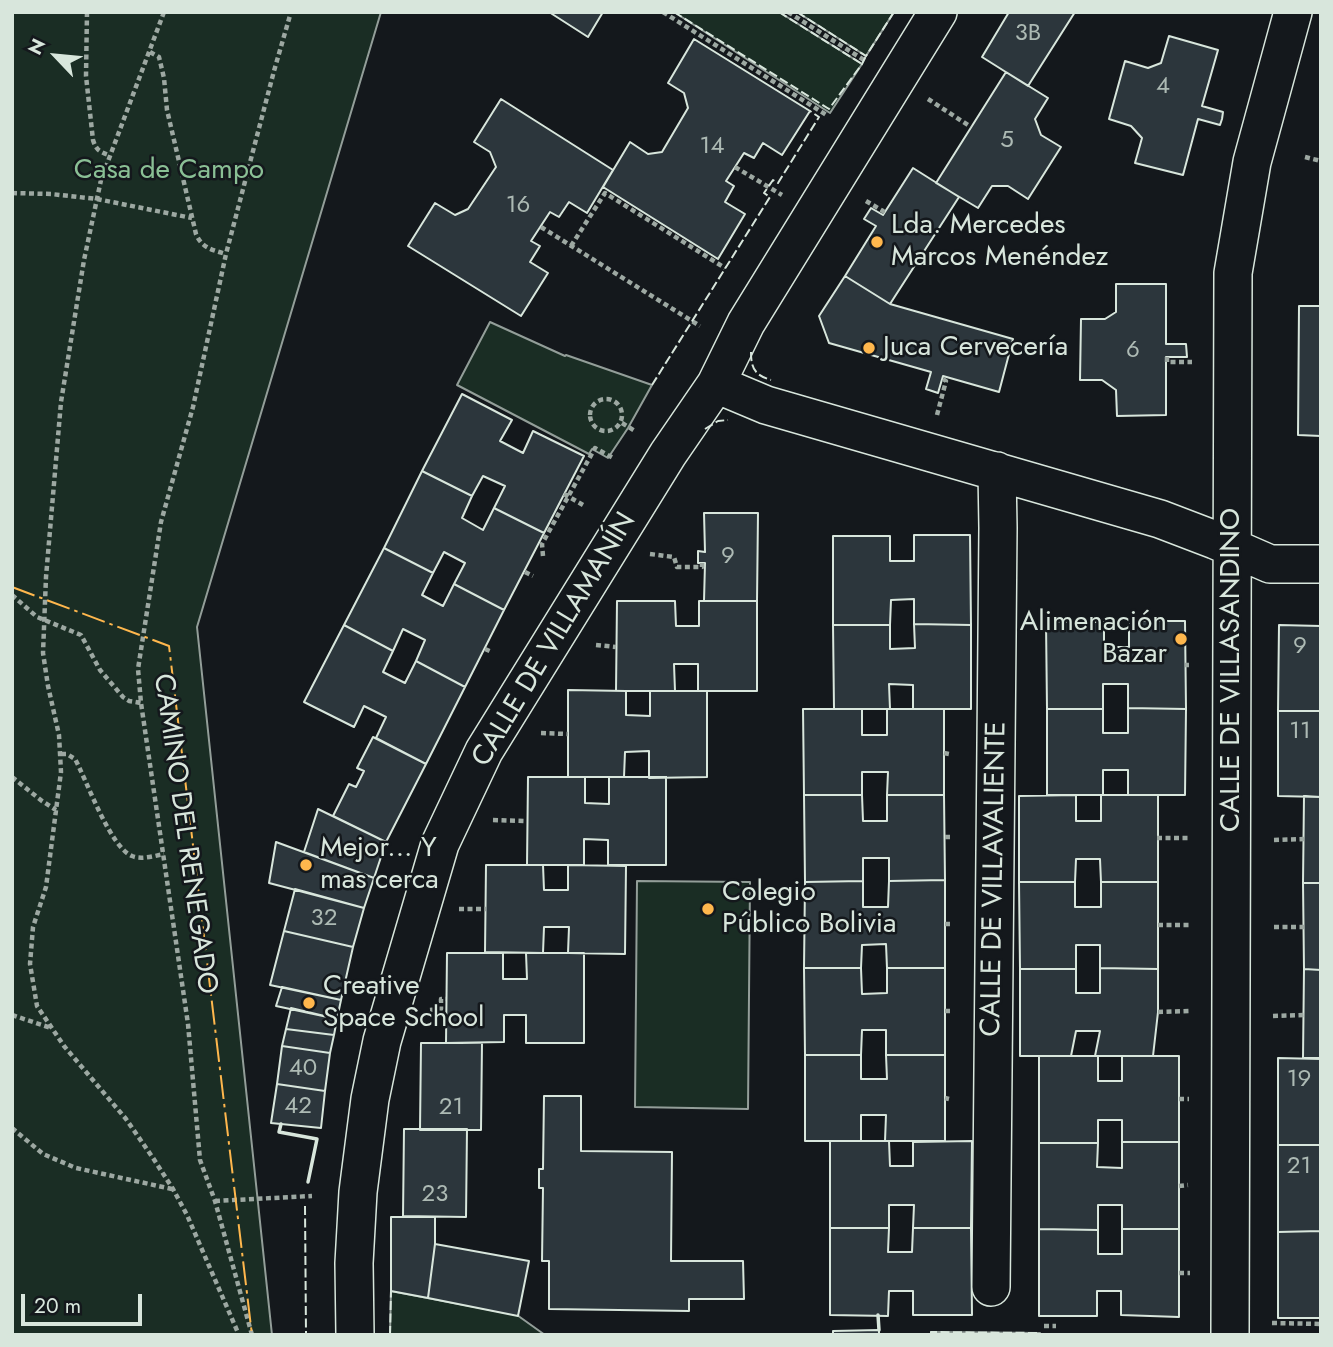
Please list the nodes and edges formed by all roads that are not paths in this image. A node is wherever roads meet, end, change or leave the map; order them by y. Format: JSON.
{"nodes":[{"id":1,"x":938,"y":12,"type":"edge"},
{"id":2,"x":1293,"y":12,"type":"edge"},
{"id":3,"x":716,"y":384,"type":"junction"},
{"id":4,"x":997,"y":471,"type":"junction"},
{"id":5,"x":1233,"y":548,"type":"junction"},
{"id":6,"x":1321,"y":564,"type":"edge"},
{"id":7,"x":991,"y":1287,"type":"dead end"},
{"id":8,"x":355,"y":1335,"type":"edge"},
{"id":9,"x":1230,"y":1335,"type":"edge"}],
"edges":[{"from":1,"to":3,"type":"street","name":"CALLE DE VILLAMANÍN"},
{"from":2,"to":5,"type":"street","name":"CALLE DE VILLASANDINO"},
{"from":3,"to":4,"type":"street"},
{"from":3,"to":8,"type":"street","name":"CALLE DE VILLAMANÍN"},
{"from":4,"to":5,"type":"street"},
{"from":4,"to":7,"type":"street","name":"CALLE DE VILLAVALIENTE"},
{"from":5,"to":6,"type":"street"},
{"from":5,"to":9,"type":"street","name":"CALLE DE VILLASANDINO"}]}
